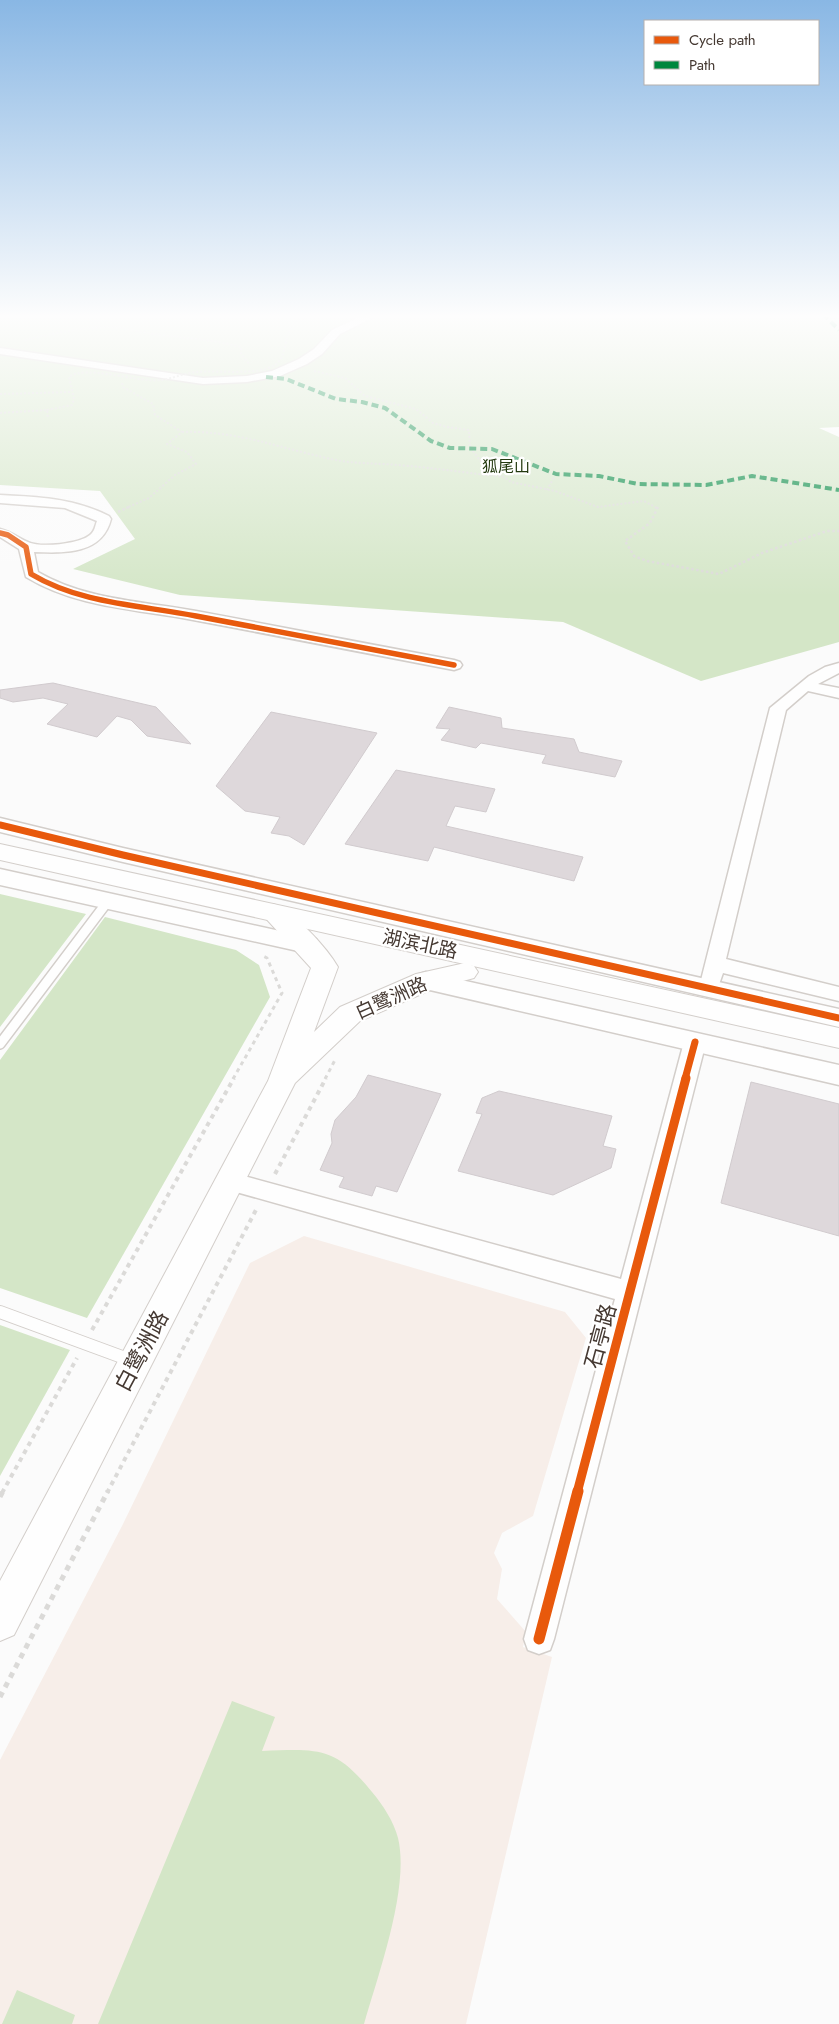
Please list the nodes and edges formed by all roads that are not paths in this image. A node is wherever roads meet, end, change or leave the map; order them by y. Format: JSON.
{"nodes":[{"id":1,"x":0,"y":498,"type":"edge"},
{"id":2,"x":0,"y":533,"type":"edge"},
{"id":3,"x":26,"y":547,"type":"junction"},
{"id":4,"x":454,"y":665,"type":"dead end"},
{"id":5,"x":839,"y":668,"type":"edge"},
{"id":6,"x":805,"y":686,"type":"junction"},
{"id":7,"x":839,"y":693,"type":"edge"},
{"id":8,"x":0,"y":825,"type":"edge"},
{"id":9,"x":0,"y":852,"type":"edge"},
{"id":10,"x":0,"y":877,"type":"edge"},
{"id":11,"x":108,"y":901,"type":"junction"},
{"id":12,"x":273,"y":912,"type":"junction"},
{"id":13,"x":306,"y":945,"type":"junction"},
{"id":14,"x":716,"y":964,"type":"junction"},
{"id":15,"x":465,"y":972,"type":"joint"},
{"id":16,"x":426,"y":981,"type":"junction"},
{"id":17,"x":709,"y":988,"type":"junction"},
{"id":18,"x":839,"y":994,"type":"edge"},
{"id":19,"x":839,"y":1018,"type":"edge"},
{"id":20,"x":839,"y":1038,"type":"edge"},
{"id":21,"x":694,"y":1042,"type":"junction"},
{"id":22,"x":0,"y":1044,"type":"edge"},
{"id":23,"x":839,"y":1056,"type":"edge"},
{"id":24,"x":839,"y":1074,"type":"edge"},
{"id":25,"x":282,"y":1081,"type":"junction"},
{"id":26,"x":230,"y":1181,"type":"junction"},
{"id":27,"x":630,"y":1292,"type":"junction"},
{"id":28,"x":0,"y":1312,"type":"edge"},
{"id":29,"x":135,"y":1362,"type":"junction"},
{"id":30,"x":0,"y":1621,"type":"edge"},
{"id":31,"x":538,"y":1638,"type":"dead end"}],
"edges":[{"from":1,"to":3,"type":"street"},
{"from":2,"to":3,"type":"street"},
{"from":3,"to":4,"type":"street"},
{"from":5,"to":6,"type":"street"},
{"from":6,"to":7,"type":"street"},
{"from":6,"to":14,"type":"street"},
{"from":8,"to":17,"type":"street"},
{"from":9,"to":12,"type":"main road","name":"湖滨北路"},
{"from":10,"to":11,"type":"street"},
{"from":11,"to":13,"type":"street"},
{"from":11,"to":22,"type":"lane"},
{"from":12,"to":13,"type":"main road","name":"白鹭洲路"},
{"from":12,"to":20,"type":"main road","name":"湖滨北路"},
{"from":13,"to":25,"type":"main road","name":"白鹭洲路"},
{"from":14,"to":17,"type":"street"},
{"from":14,"to":18,"type":"street"},
{"from":15,"to":16,"type":"main road","name":"白鹭洲路"},
{"from":15,"to":23,"type":"main road","name":"湖滨北路"},
{"from":16,"to":21,"type":"street"},
{"from":16,"to":25,"type":"main road","name":"白鹭洲路"},
{"from":17,"to":19,"type":"street"},
{"from":21,"to":24,"type":"street"},
{"from":21,"to":27,"type":"street","name":"石亭路"},
{"from":25,"to":26,"type":"main road","name":"白鹭洲路"},
{"from":26,"to":27,"type":"street"},
{"from":26,"to":29,"type":"main road","name":"白鹭洲路"},
{"from":27,"to":31,"type":"street","name":"石亭路"},
{"from":28,"to":29,"type":"lane"},
{"from":29,"to":30,"type":"main road","name":"白鹭洲路"}]}
